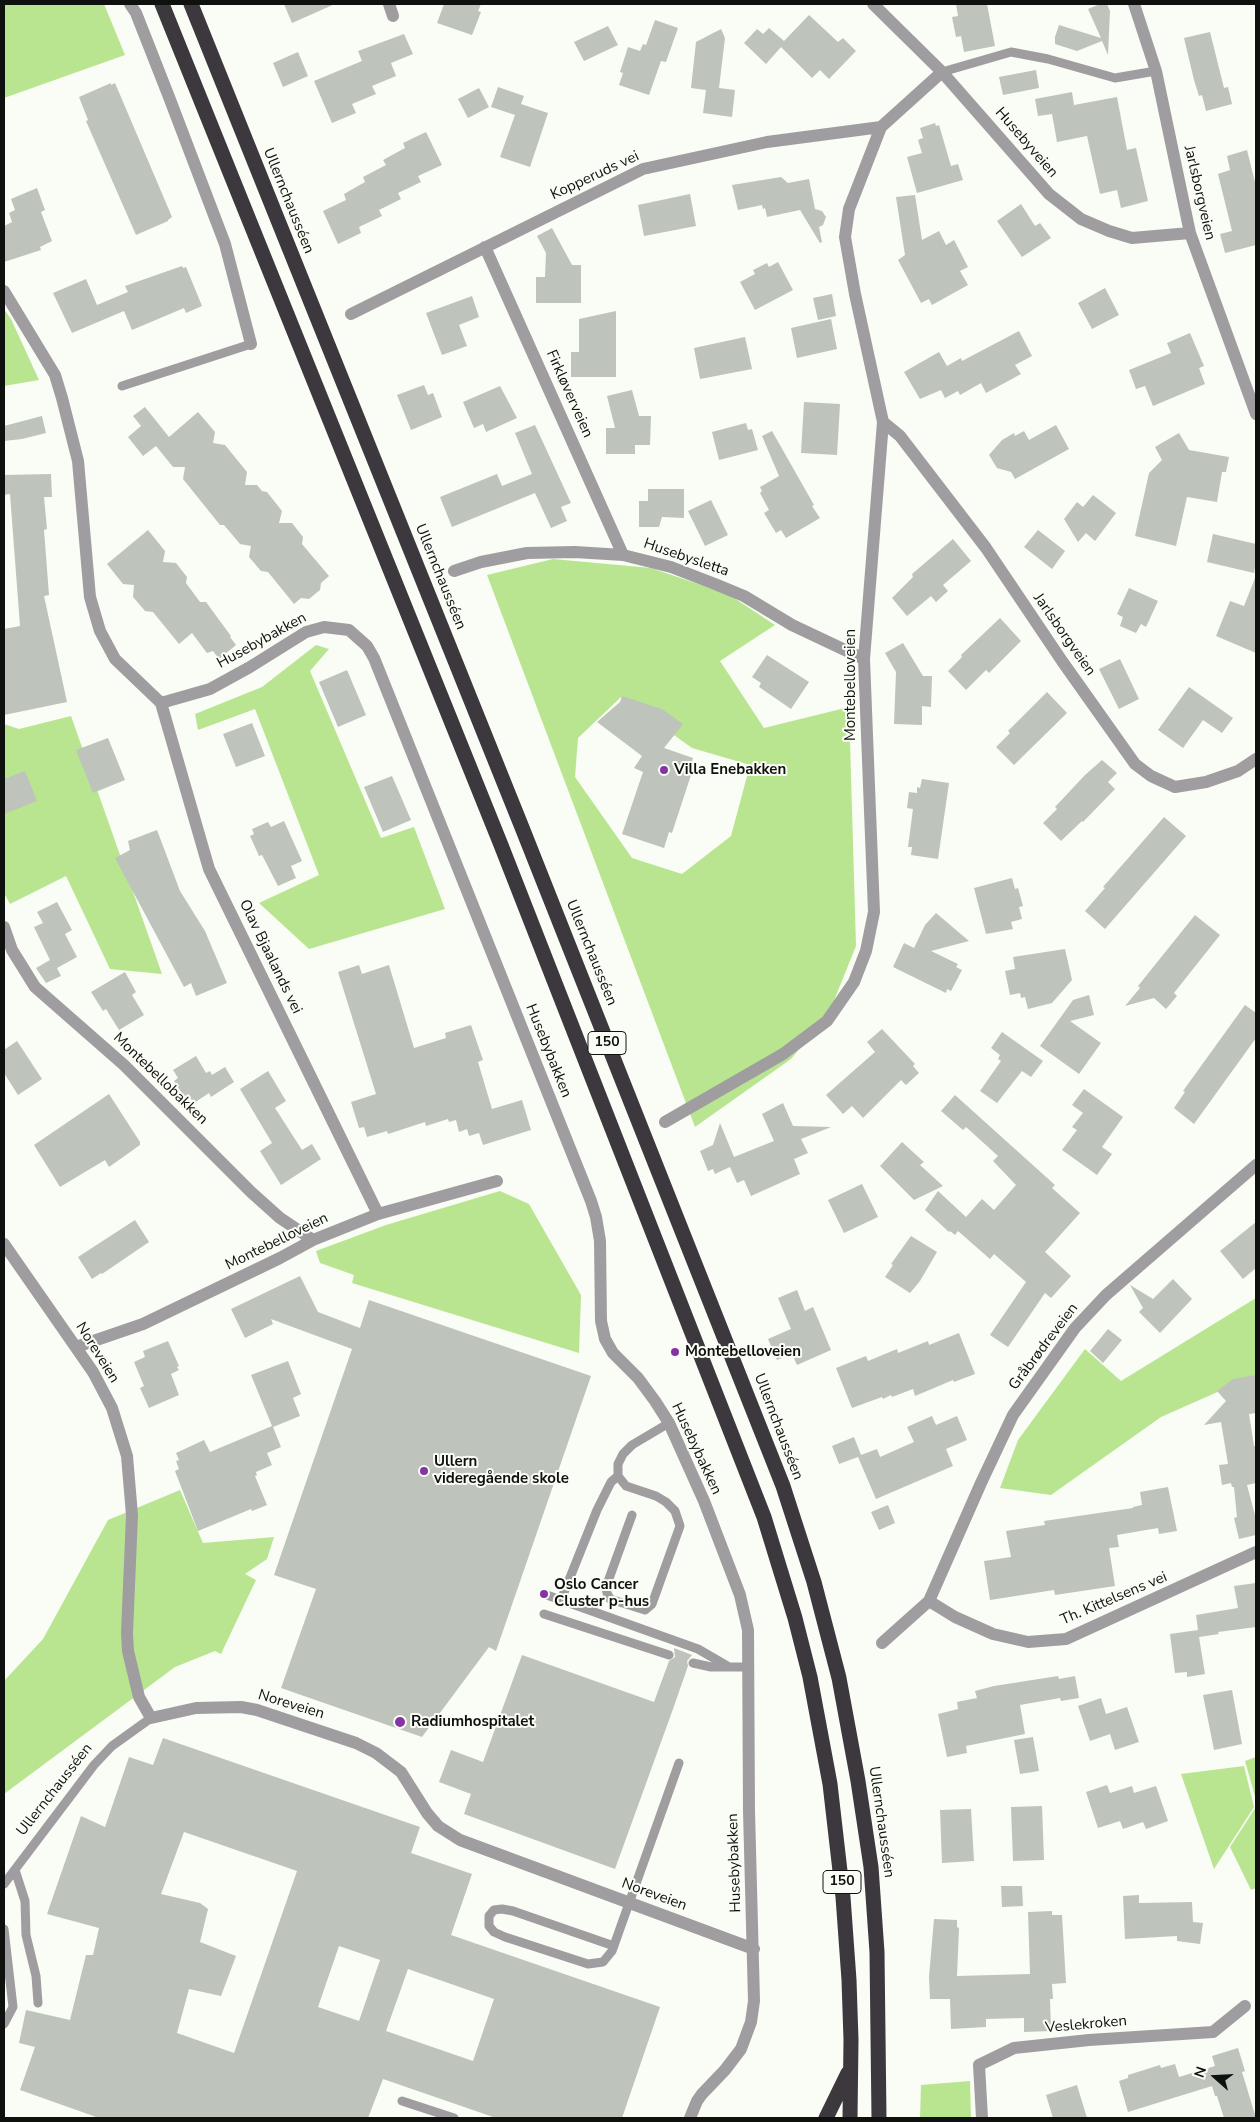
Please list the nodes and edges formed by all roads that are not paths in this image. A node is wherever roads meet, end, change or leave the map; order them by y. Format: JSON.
{"nodes":[{"id":1,"x":130,"y":4,"type":"edge"},
{"id":2,"x":162,"y":4,"type":"edge"},
{"id":3,"x":191,"y":4,"type":"edge"},
{"id":4,"x":873,"y":4,"type":"edge"},
{"id":5,"x":1134,"y":4,"type":"edge"},
{"id":6,"x":1156,"y":71,"type":"junction"},
{"id":7,"x":942,"y":72,"type":"junction"},
{"id":8,"x":882,"y":127,"type":"junction"},
{"id":9,"x":1190,"y":233,"type":"junction"},
{"id":10,"x":485,"y":247,"type":"junction"},
{"id":11,"x":4,"y":291,"type":"edge"},
{"id":12,"x":351,"y":314,"type":"dead end"},
{"id":13,"x":251,"y":344,"type":"joint"},
{"id":14,"x":122,"y":386,"type":"dead end"},
{"id":15,"x":1256,"y":414,"type":"edge"},
{"id":16,"x":883,"y":422,"type":"junction"},
{"id":17,"x":622,"y":554,"type":"junction"},
{"id":18,"x":454,"y":571,"type":"dead end"},
{"id":19,"x":864,"y":659,"type":"junction"},
{"id":20,"x":161,"y":703,"type":"junction"},
{"id":21,"x":1256,"y":758,"type":"edge"},
{"id":22,"x":4,"y":927,"type":"edge"},
{"id":23,"x":665,"y":1122,"type":"dead end"},
{"id":24,"x":1256,"y":1165,"type":"edge"},
{"id":25,"x":497,"y":1180,"type":"dead end"},
{"id":26,"x":378,"y":1214,"type":"junction"},
{"id":27,"x":313,"y":1240,"type":"junction"},
{"id":28,"x":4,"y":1244,"type":"edge"},
{"id":29,"x":76,"y":1347,"type":"junction"},
{"id":30,"x":669,"y":1423,"type":"junction"},
{"id":31,"x":618,"y":1476,"type":"junction"},
{"id":32,"x":632,"y":1515,"type":"dead end"},
{"id":33,"x":1256,"y":1552,"type":"edge"},
{"id":34,"x":544,"y":1594,"type":"dead end"},
{"id":35,"x":561,"y":1600,"type":"junction"},
{"id":36,"x":929,"y":1601,"type":"junction"},
{"id":37,"x":544,"y":1614,"type":"dead end"},
{"id":38,"x":882,"y":1643,"type":"dead end"},
{"id":39,"x":669,"y":1655,"type":"dead end"},
{"id":40,"x":693,"y":1663,"type":"dead end"},
{"id":41,"x":728,"y":1667,"type":"junction"},
{"id":42,"x":748,"y":1667,"type":"junction"},
{"id":43,"x":151,"y":1718,"type":"junction"},
{"id":44,"x":679,"y":1763,"type":"dead end"},
{"id":45,"x":14,"y":1870,"type":"junction"},
{"id":46,"x":4,"y":1884,"type":"edge"},
{"id":47,"x":629,"y":1903,"type":"junction"},
{"id":48,"x":4,"y":1929,"type":"edge"},
{"id":49,"x":614,"y":1946,"type":"junction"},
{"id":50,"x":754,"y":1948,"type":"junction"},
{"id":51,"x":38,"y":2003,"type":"dead end"},
{"id":52,"x":1245,"y":2006,"type":"dead end"},
{"id":53,"x":4,"y":2024,"type":"edge"},
{"id":54,"x":851,"y":2068,"type":"junction"},
{"id":55,"x":402,"y":2101,"type":"dead end"},
{"id":56,"x":827,"y":2117,"type":"edge"},
{"id":57,"x":454,"y":2118,"type":"edge"},
{"id":58,"x":690,"y":2118,"type":"edge"},
{"id":59,"x":850,"y":2118,"type":"edge"},
{"id":60,"x":879,"y":2118,"type":"edge"},
{"id":61,"x":982,"y":2118,"type":"edge"}],
"edges":[{"from":1,"to":13,"type":"street"},
{"from":2,"to":54,"type":"highway","number":"150"},
{"from":3,"to":60,"type":"highway","name":"Ullernchausséen","number":"150"},
{"from":4,"to":7,"type":"street","name":"Husebyveien"},
{"from":5,"to":6,"type":"street","name":"Jarlsborgveien"},
{"from":6,"to":7,"type":"lane"},
{"from":6,"to":9,"type":"street","name":"Jarlsborgveien"},
{"from":7,"to":8,"type":"street"},
{"from":7,"to":9,"type":"street","name":"Husebyveien"},
{"from":8,"to":10,"type":"street","name":"Kopperuds vei"},
{"from":8,"to":16,"type":"street","name":"Montebelloveien"},
{"from":9,"to":15,"type":"street","name":"Jarlsborgveien"},
{"from":10,"to":12,"type":"street","name":"Kopperuds vei"},
{"from":10,"to":17,"type":"street","name":"Firkløverveien"},
{"from":11,"to":20,"type":"street"},
{"from":13,"to":14,"type":"lane"},
{"from":16,"to":19,"type":"street","name":"Montebelloveien"},
{"from":16,"to":21,"type":"street","name":"Jarlsborgveien"},
{"from":17,"to":18,"type":"street","name":"Husebysletta"},
{"from":17,"to":19,"type":"street","name":"Husebysletta"},
{"from":19,"to":23,"type":"street","name":"Montebelloveien"},
{"from":20,"to":26,"type":"street","name":"Olav Bjaalands vei"},
{"from":20,"to":30,"type":"street","name":"Husebybakken"},
{"from":22,"to":27,"type":"street","name":"Montebellobakken"},
{"from":24,"to":36,"type":"street","name":"Gråbrødreveien"},
{"from":25,"to":26,"type":"street","name":"Montebelloveien"},
{"from":26,"to":27,"type":"street","name":"Montebelloveien"},
{"from":27,"to":29,"type":"street","name":"Montebelloveien"},
{"from":28,"to":29,"type":"street","name":"Noreveien"},
{"from":29,"to":43,"type":"street","name":"Noreveien"},
{"from":30,"to":31,"type":"lane"},
{"from":30,"to":42,"type":"street","name":"Husebybakken"},
{"from":31,"to":32,"type":"lane"},
{"from":31,"to":35,"type":"lane"},
{"from":33,"to":36,"type":"street","name":"Th. Kittelsens vei"},
{"from":34,"to":35,"type":"lane"},
{"from":35,"to":41,"type":"lane"},
{"from":36,"to":38,"type":"street"},
{"from":37,"to":39,"type":"lane"},
{"from":40,"to":41,"type":"lane"},
{"from":41,"to":42,"type":"lane"},
{"from":42,"to":50,"type":"street","name":"Husebybakken"},
{"from":43,"to":45,"type":"lane","name":"Ullernchausséen"},
{"from":43,"to":47,"type":"street","name":"Noreveien"},
{"from":44,"to":47,"type":"lane"},
{"from":45,"to":46,"type":"lane","name":"Ullernchausséen"},
{"from":45,"to":51,"type":"lane"},
{"from":47,"to":49,"type":"lane"},
{"from":47,"to":50,"type":"street","name":"Noreveien"},
{"from":48,"to":53,"type":"lane"},
{"from":49,"to":49,"type":"lane"},
{"from":50,"to":58,"type":"street","name":"Husebybakken"},
{"from":52,"to":61,"type":"street","name":"Veslekroken"},
{"from":54,"to":56,"type":"highway","number":"150"},
{"from":54,"to":59,"type":"highway","number":"150"},
{"from":55,"to":57,"type":"lane"}]}
